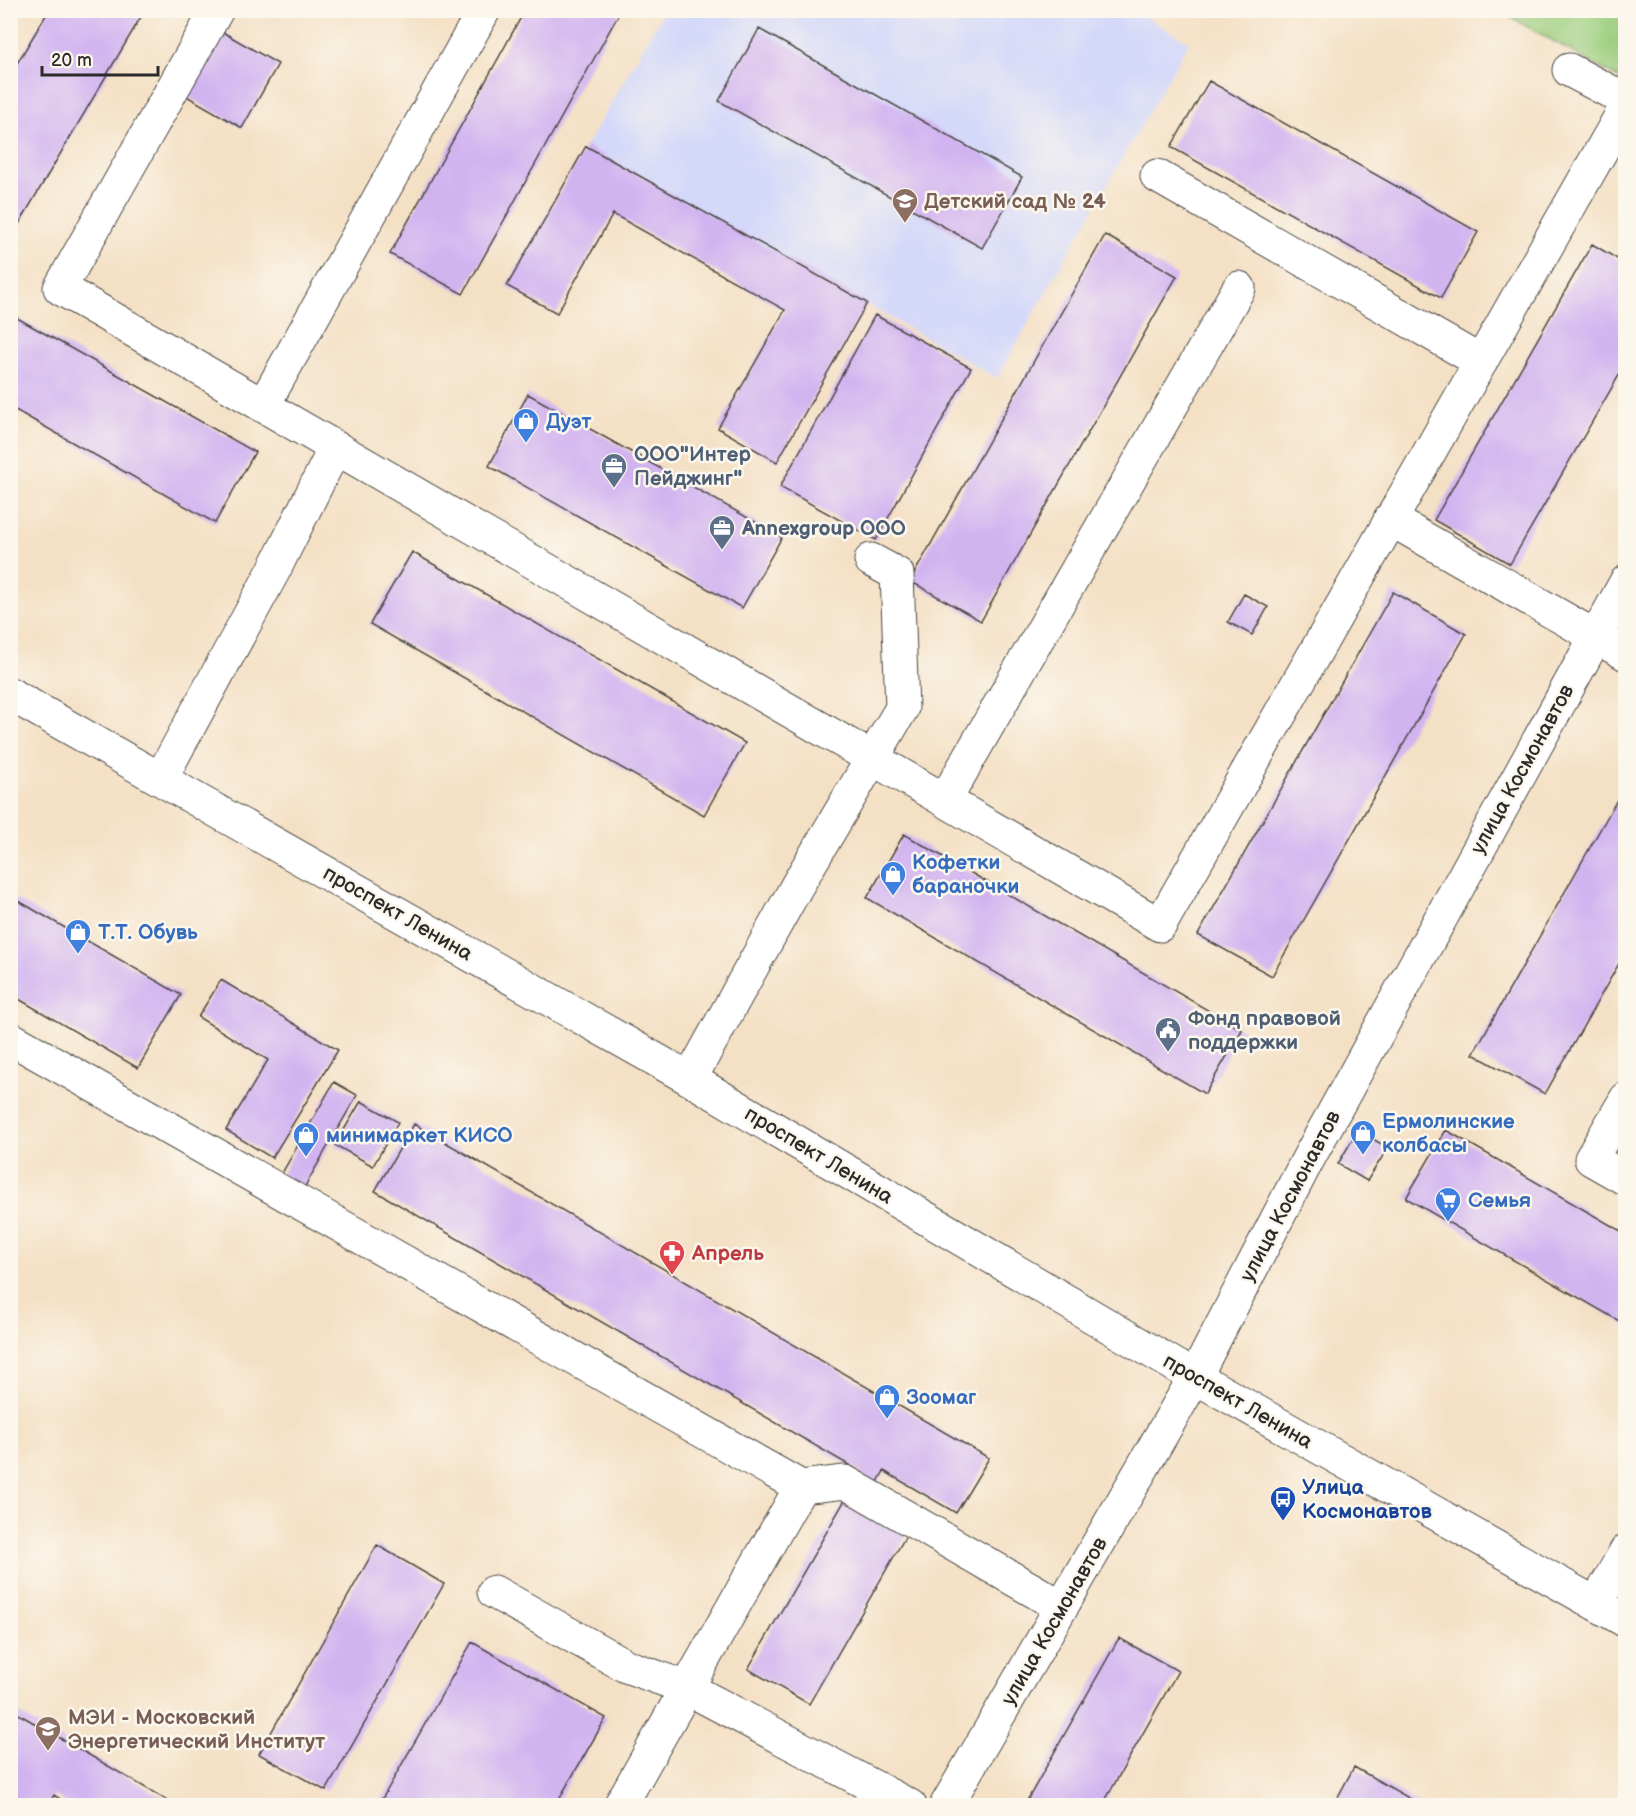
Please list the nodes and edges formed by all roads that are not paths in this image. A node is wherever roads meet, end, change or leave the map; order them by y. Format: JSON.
{"nodes":[{"id":1,"x":217,"y":10,"type":"edge"},
{"id":2,"x":484,"y":10,"type":"edge"},
{"id":3,"x":1569,"y":70,"type":"dead end"},
{"id":4,"x":1626,"y":100,"type":"edge"},
{"id":5,"x":1626,"y":107,"type":"edge"},
{"id":6,"x":1157,"y":176,"type":"dead end"},
{"id":7,"x":1239,"y":288,"type":"dead end"},
{"id":8,"x":1481,"y":362,"type":"junction"},
{"id":9,"x":263,"y":406,"type":"junction"},
{"id":10,"x":335,"y":448,"type":"junction"},
{"id":11,"x":1390,"y":519,"type":"junction"},
{"id":12,"x":872,"y":560,"type":"dead end"},
{"id":13,"x":1626,"y":582,"type":"edge"},
{"id":14,"x":1594,"y":636,"type":"junction"},
{"id":15,"x":1626,"y":654,"type":"edge"},
{"id":16,"x":10,"y":694,"type":"edge"},
{"id":17,"x":872,"y":759,"type":"junction"},
{"id":18,"x":161,"y":778,"type":"junction"},
{"id":19,"x":945,"y":800,"type":"junction"},
{"id":20,"x":10,"y":1038,"type":"edge"},
{"id":21,"x":690,"y":1079,"type":"junction"},
{"id":22,"x":1626,"y":1099,"type":"edge"},
{"id":23,"x":1626,"y":1179,"type":"edge"},
{"id":24,"x":1195,"y":1377,"type":"junction"},
{"id":25,"x":801,"y":1487,"type":"junction"},
{"id":26,"x":1626,"y":1551,"type":"edge"},
{"id":27,"x":494,"y":1592,"type":"dead end"},
{"id":28,"x":1596,"y":1604,"type":"junction"},
{"id":29,"x":1062,"y":1607,"type":"junction"},
{"id":30,"x":1626,"y":1621,"type":"edge"},
{"id":31,"x":687,"y":1688,"type":"junction"},
{"id":32,"x":620,"y":1806,"type":"edge"},
{"id":33,"x":910,"y":1806,"type":"edge"},
{"id":34,"x":946,"y":1806,"type":"edge"}],
"edges":[{"from":1,"to":9,"type":"main road"},
{"from":2,"to":9,"type":"main road"},
{"from":3,"to":4,"type":"main road"},
{"from":5,"to":8,"type":"main road"},
{"from":6,"to":8,"type":"main road"},
{"from":7,"to":19,"type":"main road"},
{"from":8,"to":11,"type":"main road"},
{"from":9,"to":10,"type":"main road"},
{"from":10,"to":17,"type":"main road"},
{"from":10,"to":18,"type":"main road"},
{"from":11,"to":14,"type":"main road"},
{"from":11,"to":19,"type":"main road"},
{"from":12,"to":17,"type":"main road"},
{"from":13,"to":14,"type":"main road","name":"улица Космонавтов"},
{"from":14,"to":15,"type":"main road"},
{"from":14,"to":24,"type":"main road","name":"улица Космонавтов"},
{"from":16,"to":18,"type":"main road","name":"проспект Ленина"},
{"from":17,"to":19,"type":"main road"},
{"from":17,"to":21,"type":"main road"},
{"from":18,"to":21,"type":"main road","name":"проспект Ленина"},
{"from":20,"to":25,"type":"main road"},
{"from":21,"to":24,"type":"main road","name":"проспект Ленина"},
{"from":22,"to":23,"type":"main road"},
{"from":24,"to":28,"type":"main road","name":"проспект Ленина"},
{"from":24,"to":29,"type":"main road","name":"улица Космонавтов"},
{"from":25,"to":29,"type":"main road"},
{"from":25,"to":31,"type":"main road"},
{"from":26,"to":28,"type":"main road"},
{"from":27,"to":31,"type":"main road"},
{"from":28,"to":30,"type":"main road","name":"проспект Ленина"},
{"from":29,"to":34,"type":"main road","name":"улица Космонавтов"},
{"from":31,"to":32,"type":"main road"},
{"from":31,"to":33,"type":"main road"}]}
